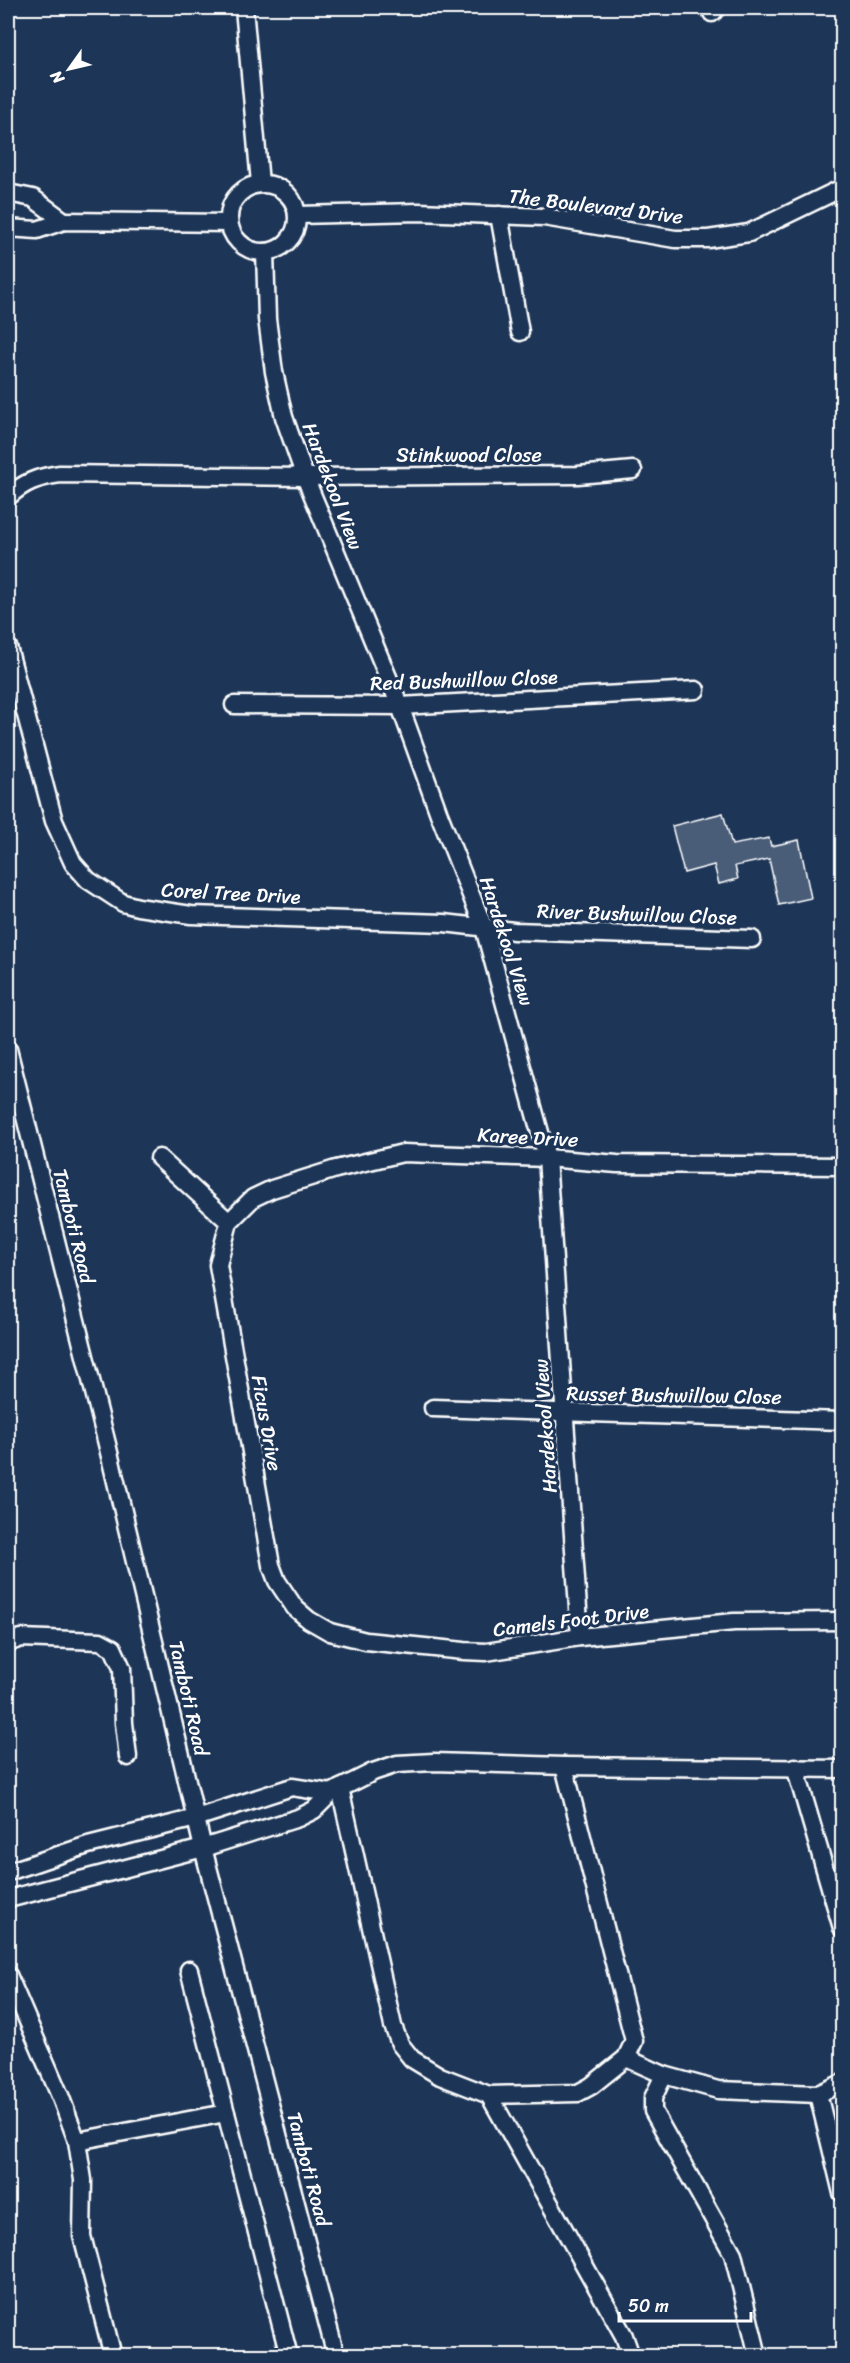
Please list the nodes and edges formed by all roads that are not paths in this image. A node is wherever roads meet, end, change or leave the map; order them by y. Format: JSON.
{"nodes":[{"id":1,"x":244,"y":8,"type":"edge"},
{"id":2,"x":260,"y":183,"type":"junction"},
{"id":3,"x":843,"y":188,"type":"edge"},
{"id":4,"x":8,"y":193,"type":"edge"},
{"id":5,"x":298,"y":215,"type":"junction"},
{"id":6,"x":499,"y":215,"type":"junction"},
{"id":7,"x":64,"y":221,"type":"junction"},
{"id":8,"x":229,"y":223,"type":"junction"},
{"id":9,"x":8,"y":228,"type":"edge"},
{"id":10,"x":265,"y":252,"type":"junction"},
{"id":11,"x":520,"y":332,"type":"dead end"},
{"id":12,"x":633,"y":470,"type":"dead end"},
{"id":13,"x":304,"y":477,"type":"junction"},
{"id":14,"x":8,"y":497,"type":"edge"},
{"id":15,"x":8,"y":647,"type":"edge"},
{"id":16,"x":696,"y":690,"type":"dead end"},
{"id":17,"x":234,"y":705,"type":"dead end"},
{"id":18,"x":400,"y":706,"type":"junction"},
{"id":19,"x":484,"y":928,"type":"junction"},
{"id":20,"x":752,"y":939,"type":"dead end"},
{"id":21,"x":8,"y":1049,"type":"edge"},
{"id":22,"x":159,"y":1158,"type":"dead end"},
{"id":23,"x":548,"y":1158,"type":"junction"},
{"id":24,"x":843,"y":1166,"type":"edge"},
{"id":25,"x":229,"y":1222,"type":"junction"},
{"id":26,"x":433,"y":1408,"type":"dead end"},
{"id":27,"x":564,"y":1414,"type":"junction"},
{"id":28,"x":843,"y":1421,"type":"edge"},
{"id":29,"x":309,"y":1620,"type":"joint"},
{"id":30,"x":843,"y":1621,"type":"edge"},
{"id":31,"x":580,"y":1637,"type":"junction"},
{"id":32,"x":8,"y":1643,"type":"edge"},
{"id":33,"x":128,"y":1757,"type":"dead end"},
{"id":34,"x":564,"y":1766,"type":"junction"},
{"id":35,"x":795,"y":1767,"type":"junction"},
{"id":36,"x":843,"y":1769,"type":"edge"},
{"id":37,"x":335,"y":1790,"type":"junction"},
{"id":38,"x":196,"y":1818,"type":"junction"},
{"id":39,"x":203,"y":1848,"type":"junction"},
{"id":40,"x":8,"y":1872,"type":"edge"},
{"id":41,"x":8,"y":1899,"type":"edge"},
{"id":42,"x":843,"y":1928,"type":"edge"},
{"id":43,"x":189,"y":1970,"type":"dead end"},
{"id":44,"x":8,"y":1974,"type":"edge"},
{"id":45,"x":626,"y":2058,"type":"junction"},
{"id":46,"x":664,"y":2074,"type":"junction"},
{"id":47,"x":843,"y":2083,"type":"edge"},
{"id":48,"x":818,"y":2094,"type":"junction"},
{"id":49,"x":489,"y":2095,"type":"junction"},
{"id":50,"x":226,"y":2113,"type":"junction"},
{"id":51,"x":77,"y":2141,"type":"junction"},
{"id":52,"x":843,"y":2193,"type":"edge"},
{"id":53,"x":288,"y":2352,"type":"edge"},
{"id":54,"x":113,"y":2355,"type":"edge"},
{"id":55,"x":336,"y":2355,"type":"edge"},
{"id":56,"x":632,"y":2355,"type":"edge"},
{"id":57,"x":758,"y":2355,"type":"edge"}],
"edges":[{"from":1,"to":2,"type":"street"},
{"from":2,"to":5,"type":"street"},
{"from":2,"to":8,"type":"street"},
{"from":3,"to":6,"type":"street","name":"The Boulevard Drive"},
{"from":4,"to":7,"type":"street"},
{"from":5,"to":6,"type":"street","name":"The Boulevard Drive"},
{"from":5,"to":10,"type":"street"},
{"from":6,"to":11,"type":"street"},
{"from":7,"to":8,"type":"street"},
{"from":7,"to":9,"type":"street"},
{"from":8,"to":10,"type":"street"},
{"from":10,"to":13,"type":"street","name":"Hardekool View"},
{"from":12,"to":13,"type":"street","name":"Stinkwood Close"},
{"from":13,"to":14,"type":"street"},
{"from":13,"to":18,"type":"street","name":"Hardekool View"},
{"from":15,"to":19,"type":"street","name":"Corel Tree Drive"},
{"from":16,"to":18,"type":"street","name":"Red Bushwillow Close"},
{"from":17,"to":18,"type":"street","name":"Red Bushwillow Close"},
{"from":18,"to":19,"type":"street","name":"Hardekool View"},
{"from":19,"to":20,"type":"street","name":"River Bushwillow Close"},
{"from":19,"to":23,"type":"street","name":"Hardekool View"},
{"from":21,"to":38,"type":"street","name":"Tamboti Road"},
{"from":22,"to":25,"type":"street"},
{"from":23,"to":24,"type":"street","name":"Karee Drive"},
{"from":23,"to":25,"type":"street","name":"Karee Drive"},
{"from":23,"to":27,"type":"street","name":"Hardekool View"},
{"from":25,"to":29,"type":"street","name":"Ficus Drive"},
{"from":26,"to":27,"type":"street","name":"Russet Bushwillow Close"},
{"from":27,"to":28,"type":"street","name":"Russet Bushwillow Close"},
{"from":27,"to":31,"type":"street","name":"Hardekool View"},
{"from":29,"to":31,"type":"street","name":"Camels Foot Drive"},
{"from":30,"to":31,"type":"street","name":"Camels Foot Drive"},
{"from":32,"to":33,"type":"street"},
{"from":34,"to":35,"type":"street"},
{"from":34,"to":37,"type":"street"},
{"from":34,"to":45,"type":"street"},
{"from":35,"to":36,"type":"street"},
{"from":35,"to":42,"type":"street"},
{"from":37,"to":38,"type":"street"},
{"from":37,"to":39,"type":"street"},
{"from":37,"to":49,"type":"street"},
{"from":38,"to":39,"type":"street","name":"Tamboti Road"},
{"from":38,"to":40,"type":"street"},
{"from":39,"to":41,"type":"street"},
{"from":39,"to":55,"type":"street","name":"Tamboti Road"},
{"from":43,"to":50,"type":"street"},
{"from":44,"to":51,"type":"street"},
{"from":45,"to":46,"type":"street"},
{"from":45,"to":49,"type":"street"},
{"from":46,"to":48,"type":"street"},
{"from":46,"to":57,"type":"street"},
{"from":47,"to":48,"type":"street"},
{"from":48,"to":52,"type":"street"},
{"from":49,"to":56,"type":"street"},
{"from":50,"to":51,"type":"street"},
{"from":50,"to":53,"type":"street"},
{"from":51,"to":54,"type":"street"}]}
